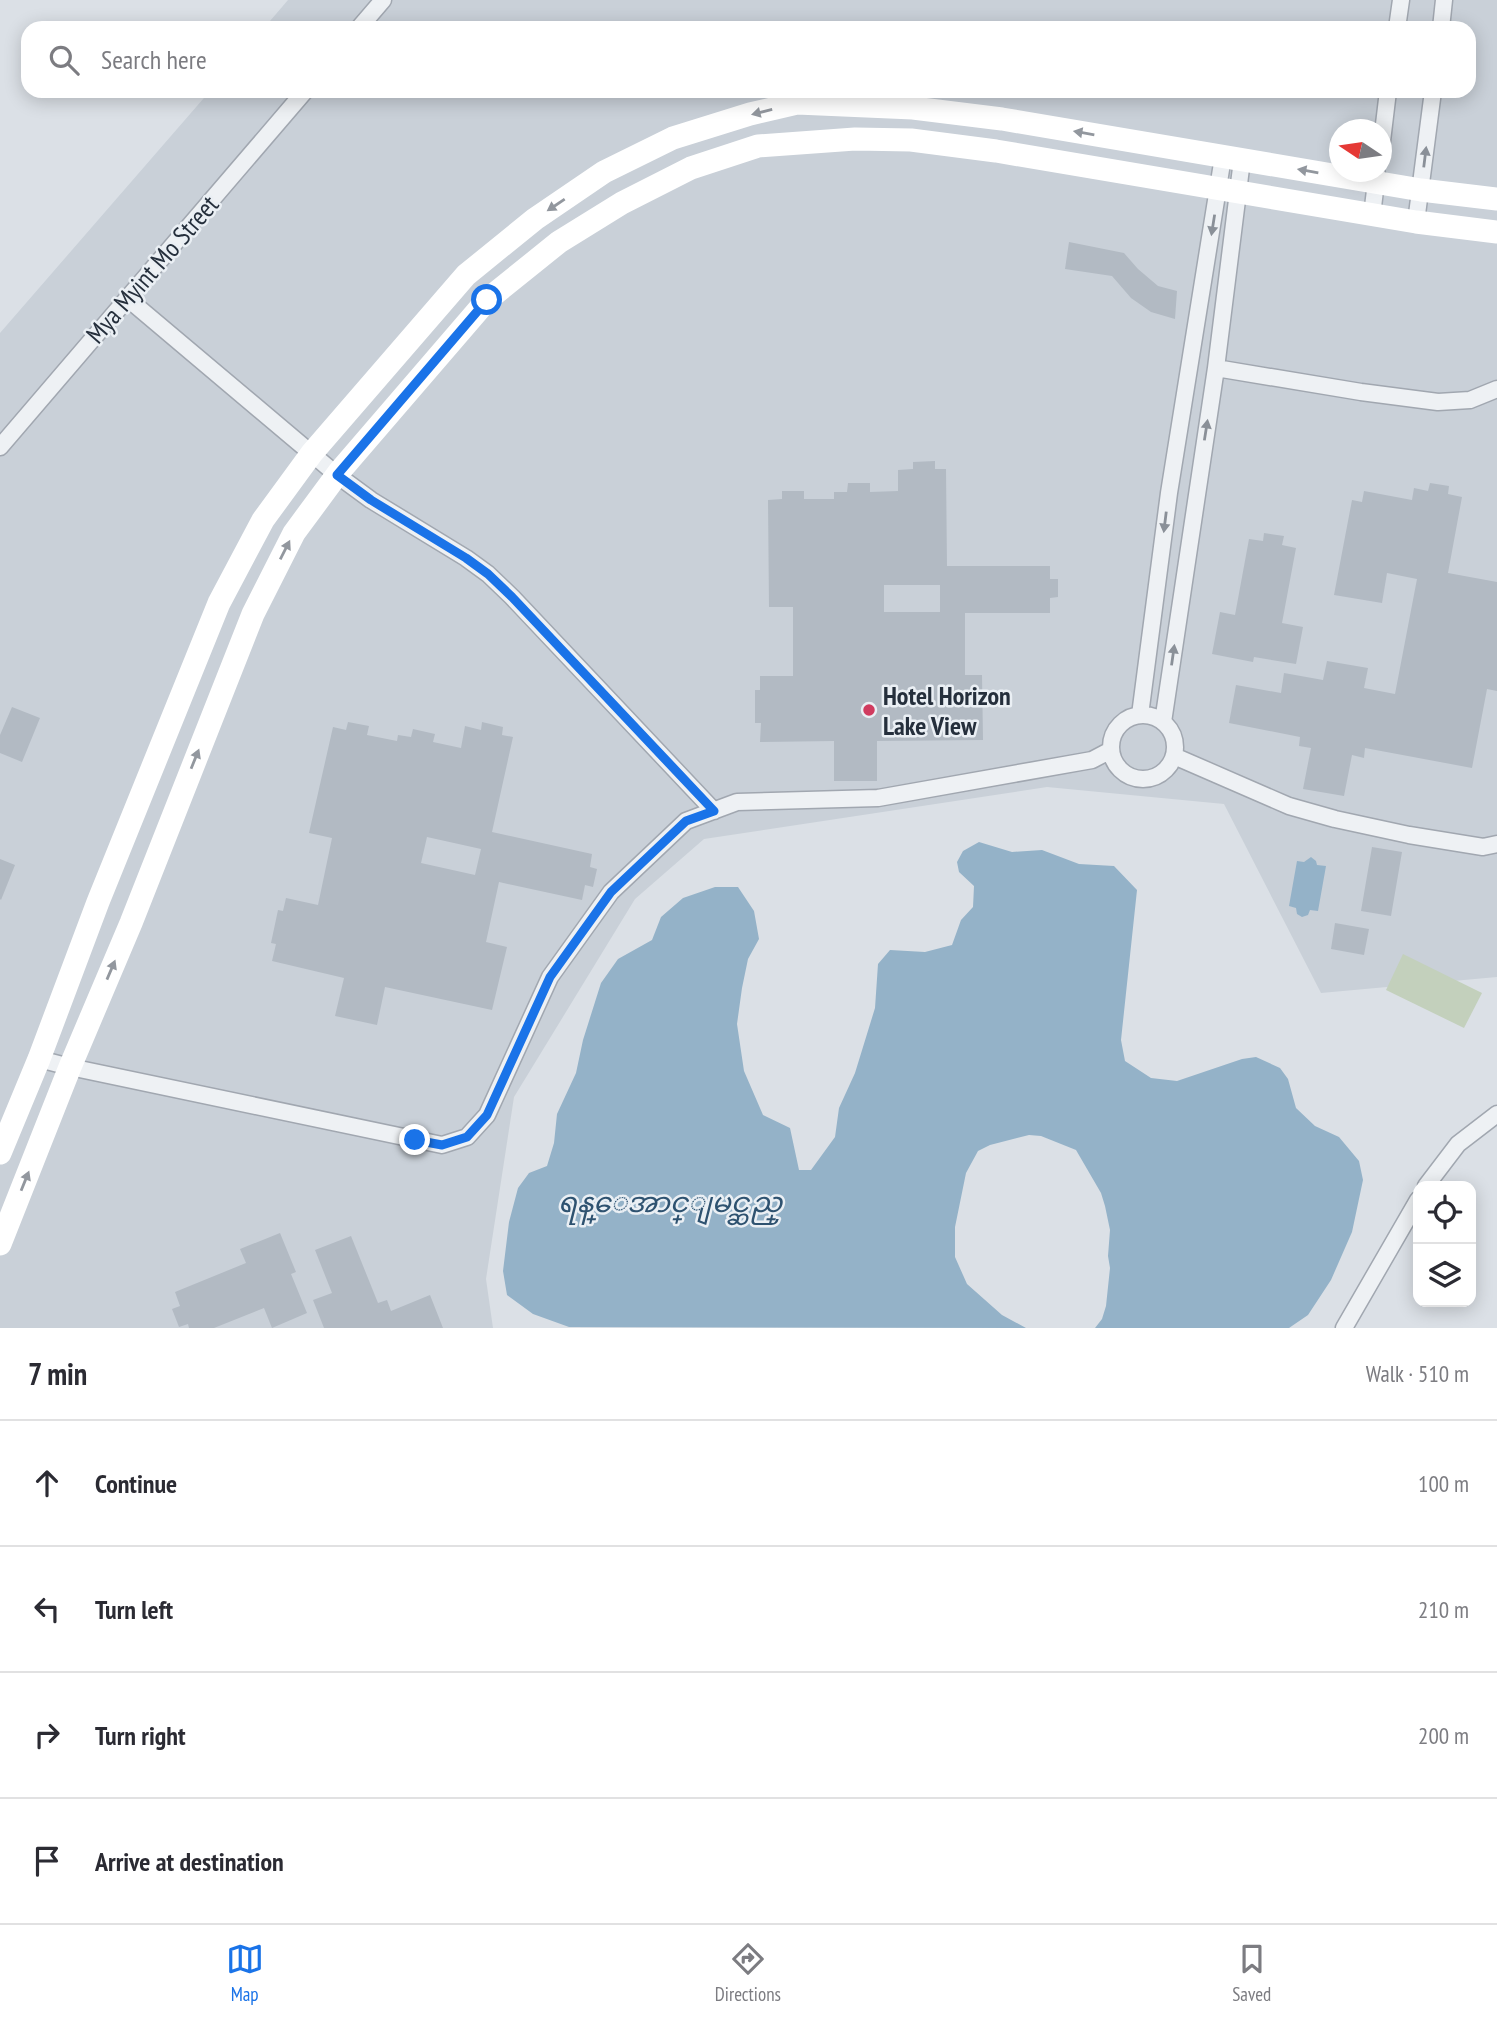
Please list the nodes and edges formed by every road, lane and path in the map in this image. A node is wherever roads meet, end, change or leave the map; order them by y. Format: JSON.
{"nodes":[{"id":1,"x":383,"y":0,"type":"edge"},
{"id":2,"x":1401,"y":0,"type":"edge"},
{"id":3,"x":1444,"y":0,"type":"edge"},
{"id":4,"x":365,"y":21,"type":"edge"},
{"id":5,"x":1398,"y":21,"type":"edge"},
{"id":6,"x":1442,"y":21,"type":"edge"},
{"id":7,"x":299,"y":98,"type":"edge"},
{"id":8,"x":1387,"y":98,"type":"edge"},
{"id":9,"x":1432,"y":98,"type":"edge"},
{"id":10,"x":1384,"y":119,"type":"edge"},
{"id":11,"x":1233,"y":159,"type":"junction"},
{"id":12,"x":1329,"y":171,"type":"edge"},
{"id":13,"x":1392,"y":181,"type":"edge"},
{"id":14,"x":1376,"y":182,"type":"edge"},
{"id":15,"x":1421,"y":190,"type":"junction"},
{"id":16,"x":1228,"y":191,"type":"junction"},
{"id":17,"x":1497,"y":199,"type":"edge"},
{"id":18,"x":1373,"y":215,"type":"junction"},
{"id":19,"x":1416,"y":222,"type":"junction"},
{"id":20,"x":1497,"y":232,"type":"edge"},
{"id":21,"x":127,"y":298,"type":"junction"},
{"id":22,"x":1216,"y":368,"type":"junction"},
{"id":23,"x":1497,"y":389,"type":"edge"},
{"id":24,"x":0,"y":447,"type":"edge"},
{"id":25,"x":312,"y":453,"type":"junction"},
{"id":26,"x":337,"y":475,"type":"junction"},
{"id":27,"x":1169,"y":493,"type":"junction"},
{"id":28,"x":1195,"y":498,"type":"junction"},
{"id":29,"x":1140,"y":715,"type":"junction"},
{"id":30,"x":1163,"y":722,"type":"junction"},
{"id":31,"x":1111,"y":750,"type":"junction"},
{"id":32,"x":1174,"y":756,"type":"junction"},
{"id":33,"x":714,"y":811,"type":"junction"},
{"id":34,"x":1497,"y":844,"type":"edge"},
{"id":35,"x":39,"y":1059,"type":"junction"},
{"id":36,"x":70,"y":1068,"type":"junction"},
{"id":37,"x":1497,"y":1114,"type":"edge"},
{"id":38,"x":0,"y":1153,"type":"edge"},
{"id":39,"x":1430,"y":1181,"type":"edge"},
{"id":40,"x":1413,"y":1209,"type":"edge"},
{"id":41,"x":0,"y":1244,"type":"edge"},
{"id":42,"x":1344,"y":1328,"type":"edge"}],
"edges":[{"from":1,"to":4,"type":"street"},
{"from":2,"to":5,"type":"street"},
{"from":3,"to":6,"type":"street"},
{"from":7,"to":21,"type":"street","name":"Mya Myint Mo Street"},
{"from":8,"to":10,"type":"street"},
{"from":15,"to":9,"type":"street","one_way":true},
{"from":12,"to":11,"type":"main road","one_way":true},
{"from":11,"to":16,"type":"street"},
{"from":11,"to":25,"type":"main road","one_way":true},
{"from":13,"to":15,"type":"main road"},
{"from":14,"to":18,"type":"street"},
{"from":15,"to":17,"type":"main road"},
{"from":15,"to":19,"type":"street"},
{"from":16,"to":18,"type":"main road"},
{"from":16,"to":22,"type":"street"},
{"from":16,"to":26,"type":"main road"},
{"from":16,"to":27,"type":"street","one_way":true},
{"from":18,"to":19,"type":"main road"},
{"from":19,"to":20,"type":"main road"},
{"from":21,"to":24,"type":"street","name":"Mya Myint Mo Street"},
{"from":21,"to":25,"type":"street"},
{"from":22,"to":23,"type":"street"},
{"from":28,"to":22,"type":"street","one_way":true},
{"from":25,"to":26,"type":"street"},
{"from":25,"to":35,"type":"main road"},
{"from":26,"to":33,"type":"street"},
{"from":36,"to":26,"type":"main road","one_way":true},
{"from":27,"to":28,"type":"street"},
{"from":27,"to":29,"type":"street","one_way":true},
{"from":30,"to":28,"type":"street","one_way":true},
{"from":29,"to":30,"type":"street"},
{"from":29,"to":31,"type":"street"},
{"from":30,"to":32,"type":"street"},
{"from":31,"to":32,"type":"street"},
{"from":31,"to":33,"type":"street"},
{"from":32,"to":34,"type":"street"},
{"from":33,"to":36,"type":"street"},
{"from":35,"to":36,"type":"street"},
{"from":35,"to":38,"type":"main road"},
{"from":41,"to":36,"type":"main road","one_way":true},
{"from":37,"to":39,"type":"street"},
{"from":40,"to":42,"type":"street"}]}
